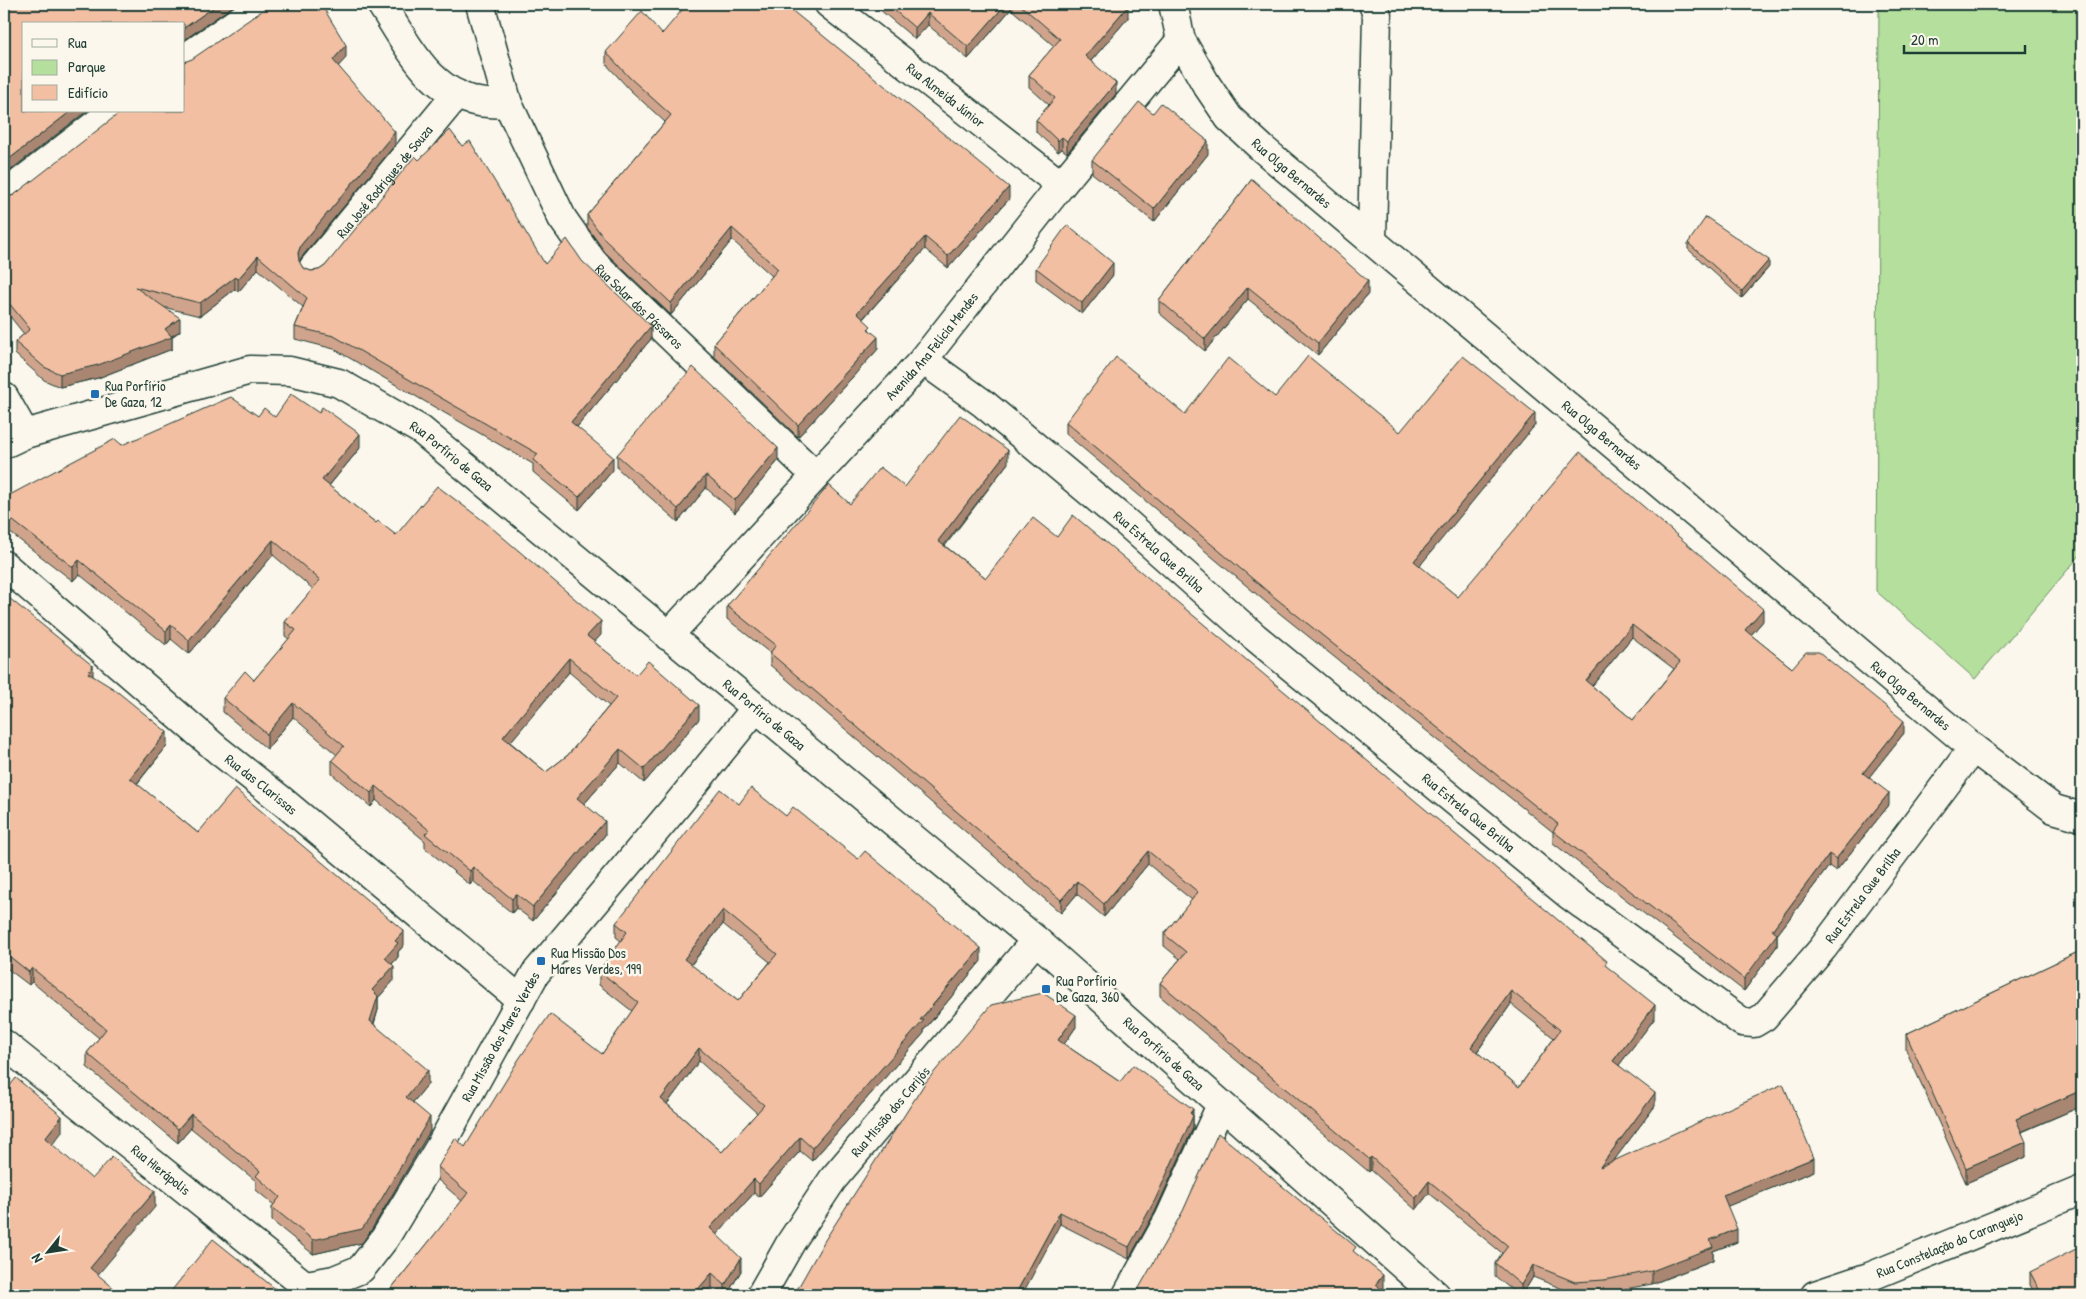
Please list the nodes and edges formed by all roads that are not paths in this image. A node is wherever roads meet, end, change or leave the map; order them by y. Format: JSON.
{"nodes":[{"id":1,"x":263,"y":4,"type":"edge"},
{"id":2,"x":480,"y":4,"type":"edge"},
{"id":3,"x":829,"y":4,"type":"edge"},
{"id":4,"x":1173,"y":4,"type":"edge"},
{"id":5,"x":1373,"y":4,"type":"edge"},
{"id":6,"x":388,"y":6,"type":"edge"},
{"id":7,"x":1181,"y":40,"type":"junction"},
{"id":8,"x":185,"y":59,"type":"edge"},
{"id":9,"x":457,"y":94,"type":"junction"},
{"id":10,"x":508,"y":104,"type":"junction"},
{"id":11,"x":112,"y":112,"type":"edge"},
{"id":12,"x":1061,"y":185,"type":"junction"},
{"id":13,"x":4,"y":196,"type":"edge"},
{"id":14,"x":1372,"y":240,"type":"junction"},
{"id":15,"x":314,"y":268,"type":"dead end"},
{"id":16,"x":924,"y":360,"type":"junction"},
{"id":17,"x":4,"y":397,"type":"edge"},
{"id":18,"x":14,"y":439,"type":"edge"},
{"id":19,"x":815,"y":475,"type":"junction"},
{"id":20,"x":4,"y":565,"type":"edge"},
{"id":21,"x":668,"y":636,"type":"junction"},
{"id":22,"x":756,"y":708,"type":"junction"},
{"id":23,"x":1973,"y":748,"type":"junction"},
{"id":24,"x":2082,"y":817,"type":"edge"},
{"id":25,"x":1036,"y":940,"type":"junction"},
{"id":26,"x":521,"y":1000,"type":"junction"},
{"id":27,"x":4,"y":1044,"type":"edge"},
{"id":28,"x":1221,"y":1105,"type":"junction"},
{"id":29,"x":2082,"y":1190,"type":"edge"},
{"id":30,"x":1874,"y":1286,"type":"edge"},
{"id":31,"x":312,"y":1290,"type":"edge"},
{"id":32,"x":761,"y":1295,"type":"edge"},
{"id":33,"x":1127,"y":1295,"type":"edge"},
{"id":34,"x":1436,"y":1295,"type":"edge"},
{"id":35,"x":1815,"y":1295,"type":"edge"}],
"edges":[{"from":1,"to":8,"type":"street"},
{"from":2,"to":10,"type":"street","name":"Rua Solar dos Pássaros"},
{"from":3,"to":12,"type":"street","name":"Rua Almeida Júnior"},
{"from":4,"to":7,"type":"street","name":"Rua Olga Bernardes"},
{"from":5,"to":14,"type":"street"},
{"from":6,"to":9,"type":"street"},
{"from":7,"to":12,"type":"street","name":"Avenida Ana Felícia Mendes"},
{"from":7,"to":14,"type":"street","name":"Rua Olga Bernardes"},
{"from":9,"to":10,"type":"street"},
{"from":9,"to":15,"type":"street","name":"Rua José Rodrigues de Souza"},
{"from":10,"to":19,"type":"street","name":"Rua Solar dos Pássaros"},
{"from":11,"to":13,"type":"street"},
{"from":12,"to":16,"type":"street","name":"Avenida Ana Felícia Mendes"},
{"from":14,"to":23,"type":"street","name":"Rua Olga Bernardes"},
{"from":16,"to":19,"type":"street","name":"Avenida Ana Felícia Mendes"},
{"from":16,"to":23,"type":"street","name":"Rua Estrela Que Brilha"},
{"from":17,"to":18,"type":"street"},
{"from":18,"to":21,"type":"street","name":"Rua Porfírio de Gaza"},
{"from":19,"to":21,"type":"street","name":"Avenida Ana Felícia Mendes"},
{"from":20,"to":26,"type":"street","name":"Rua das Clarissas"},
{"from":21,"to":22,"type":"street","name":"Rua Porfírio de Gaza"},
{"from":22,"to":25,"type":"street","name":"Rua Porfírio de Gaza"},
{"from":22,"to":26,"type":"street","name":"Rua Missão dos Mares Verdes"},
{"from":23,"to":24,"type":"street","name":"Rua Olga Bernardes"},
{"from":25,"to":28,"type":"street","name":"Rua Porfírio de Gaza"},
{"from":25,"to":32,"type":"street","name":"Rua Missão dos Carijós"},
{"from":26,"to":31,"type":"street","name":"Rua Missão dos Mares Verdes"},
{"from":27,"to":31,"type":"street","name":"Rua Hierápolis"},
{"from":28,"to":33,"type":"street"},
{"from":28,"to":34,"type":"street","name":"Rua Porfírio de Gaza"},
{"from":29,"to":30,"type":"street","name":"Rua Constelação do Caranguejo"},
{"from":30,"to":35,"type":"street","name":"Rua Constelação do Caranguejo"}]}
